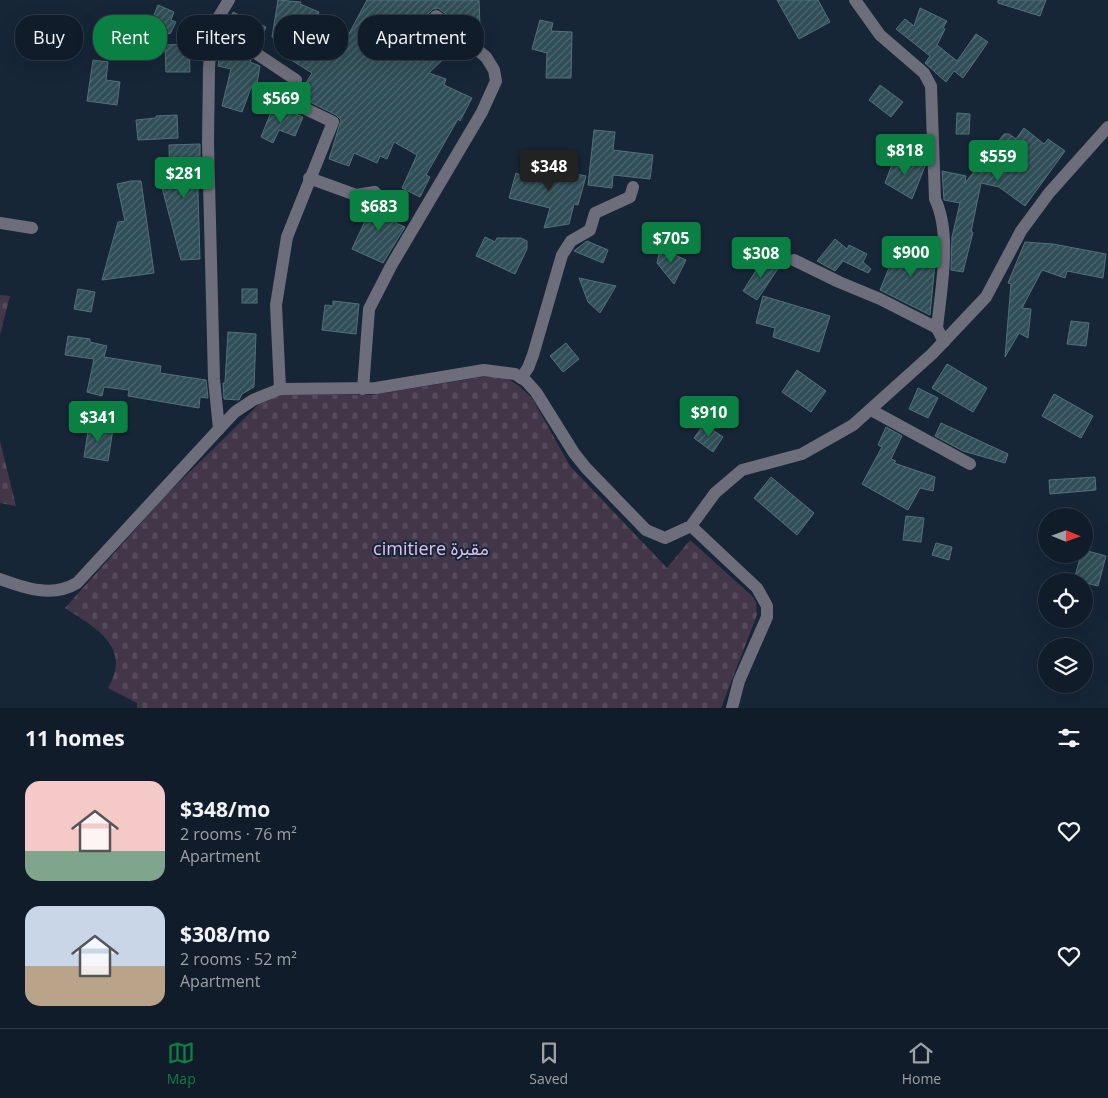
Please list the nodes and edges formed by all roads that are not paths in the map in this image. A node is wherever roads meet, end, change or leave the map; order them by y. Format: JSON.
{"nodes":[{"id":1,"x":229,"y":0,"type":"edge"},
{"id":2,"x":855,"y":0,"type":"edge"},
{"id":3,"x":220,"y":15,"type":"edge"},
{"id":4,"x":484,"y":55,"type":"edge"},
{"id":5,"x":264,"y":59,"type":"edge"},
{"id":6,"x":211,"y":60,"type":"edge"},
{"id":7,"x":1108,"y":127,"type":"edge"},
{"id":8,"x":309,"y":178,"type":"junction"},
{"id":9,"x":633,"y":187,"type":"dead end"},
{"id":10,"x":375,"y":192,"type":"dead end"},
{"id":11,"x":0,"y":223,"type":"edge"},
{"id":12,"x":32,"y":228,"type":"dead end"},
{"id":13,"x":794,"y":260,"type":"dead end"},
{"id":14,"x":936,"y":328,"type":"junction"},
{"id":15,"x":944,"y":342,"type":"junction"},
{"id":16,"x":521,"y":378,"type":"junction"},
{"id":17,"x":280,"y":389,"type":"junction"},
{"id":18,"x":363,"y":389,"type":"junction"},
{"id":19,"x":871,"y":410,"type":"junction"},
{"id":20,"x":219,"y":429,"type":"junction"},
{"id":21,"x":970,"y":464,"type":"dead end"},
{"id":22,"x":691,"y":526,"type":"junction"},
{"id":23,"x":0,"y":580,"type":"edge"},
{"id":24,"x":732,"y":708,"type":"edge"}],
"edges":[{"from":1,"to":3,"type":"street"},
{"from":2,"to":14,"type":"street"},
{"from":4,"to":18,"type":"street"},
{"from":5,"to":8,"type":"street"},
{"from":6,"to":20,"type":"street"},
{"from":7,"to":15,"type":"street"},
{"from":8,"to":10,"type":"street"},
{"from":8,"to":17,"type":"street"},
{"from":9,"to":16,"type":"street"},
{"from":11,"to":12,"type":"street"},
{"from":13,"to":14,"type":"street"},
{"from":14,"to":15,"type":"street"},
{"from":15,"to":19,"type":"street"},
{"from":16,"to":18,"type":"street"},
{"from":16,"to":22,"type":"street"},
{"from":17,"to":18,"type":"street"},
{"from":17,"to":20,"type":"street"},
{"from":19,"to":21,"type":"street"},
{"from":19,"to":22,"type":"street"},
{"from":20,"to":23,"type":"street"},
{"from":22,"to":24,"type":"street"}]}
